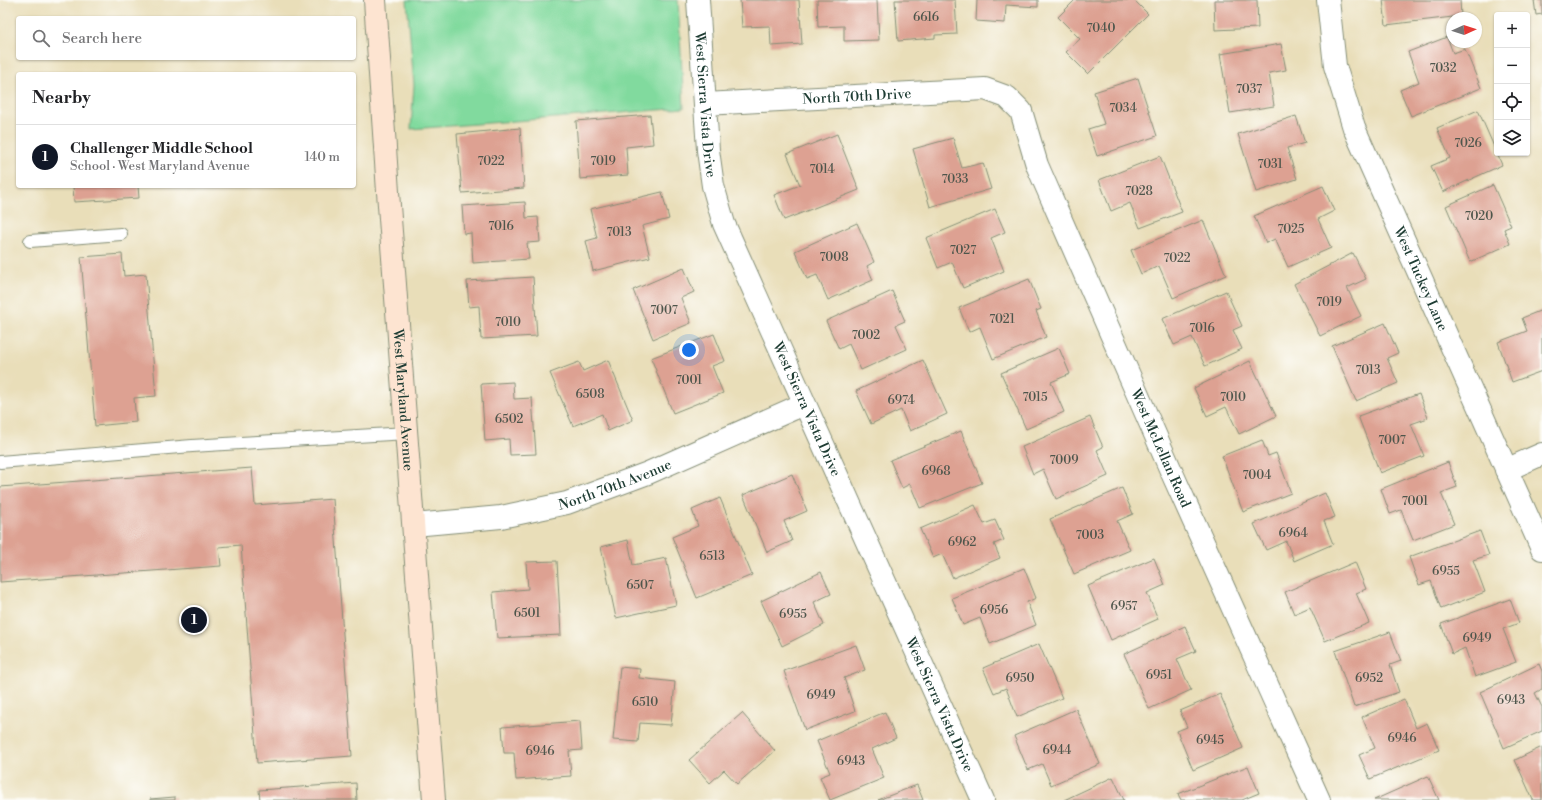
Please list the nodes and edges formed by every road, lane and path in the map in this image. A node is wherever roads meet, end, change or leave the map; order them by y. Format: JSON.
{"nodes":[{"id":1,"x":375,"y":0,"type":"edge"},
{"id":2,"x":698,"y":0,"type":"edge"},
{"id":3,"x":1328,"y":0,"type":"edge"},
{"id":4,"x":1007,"y":97,"type":"joint"},
{"id":5,"x":704,"y":104,"type":"junction"},
{"id":6,"x":121,"y":234,"type":"dead end"},
{"id":7,"x":30,"y":241,"type":"dead end"},
{"id":8,"x":804,"y":404,"type":"junction"},
{"id":9,"x":407,"y":433,"type":"junction"},
{"id":10,"x":1542,"y":454,"type":"edge"},
{"id":11,"x":0,"y":462,"type":"edge"},
{"id":12,"x":1506,"y":470,"type":"junction"},
{"id":13,"x":414,"y":525,"type":"junction"},
{"id":14,"x":1542,"y":549,"type":"edge"},
{"id":15,"x":434,"y":800,"type":"edge"},
{"id":16,"x":983,"y":800,"type":"edge"},
{"id":17,"x":1318,"y":800,"type":"edge"}],
"edges":[{"from":1,"to":9,"type":"street","name":"West Maryland Avenue"},
{"from":2,"to":5,"type":"street","name":"West Sierra Vista Drive"},
{"from":3,"to":12,"type":"street","name":"West Tuckey Lane"},
{"from":4,"to":5,"type":"street","name":"North 70th Drive"},
{"from":4,"to":17,"type":"street","name":"West McLellan Road"},
{"from":5,"to":8,"type":"street","name":"West Sierra Vista Drive"},
{"from":6,"to":7,"type":"lane"},
{"from":8,"to":13,"type":"street","name":"North 70th Avenue"},
{"from":8,"to":16,"type":"street","name":"West Sierra Vista Drive"},
{"from":9,"to":11,"type":"lane"},
{"from":9,"to":13,"type":"street","name":"West Maryland Avenue"},
{"from":10,"to":12,"type":"street"},
{"from":12,"to":14,"type":"street","name":"West Tuckey Lane"},
{"from":13,"to":15,"type":"street","name":"West Maryland Avenue"}]}
